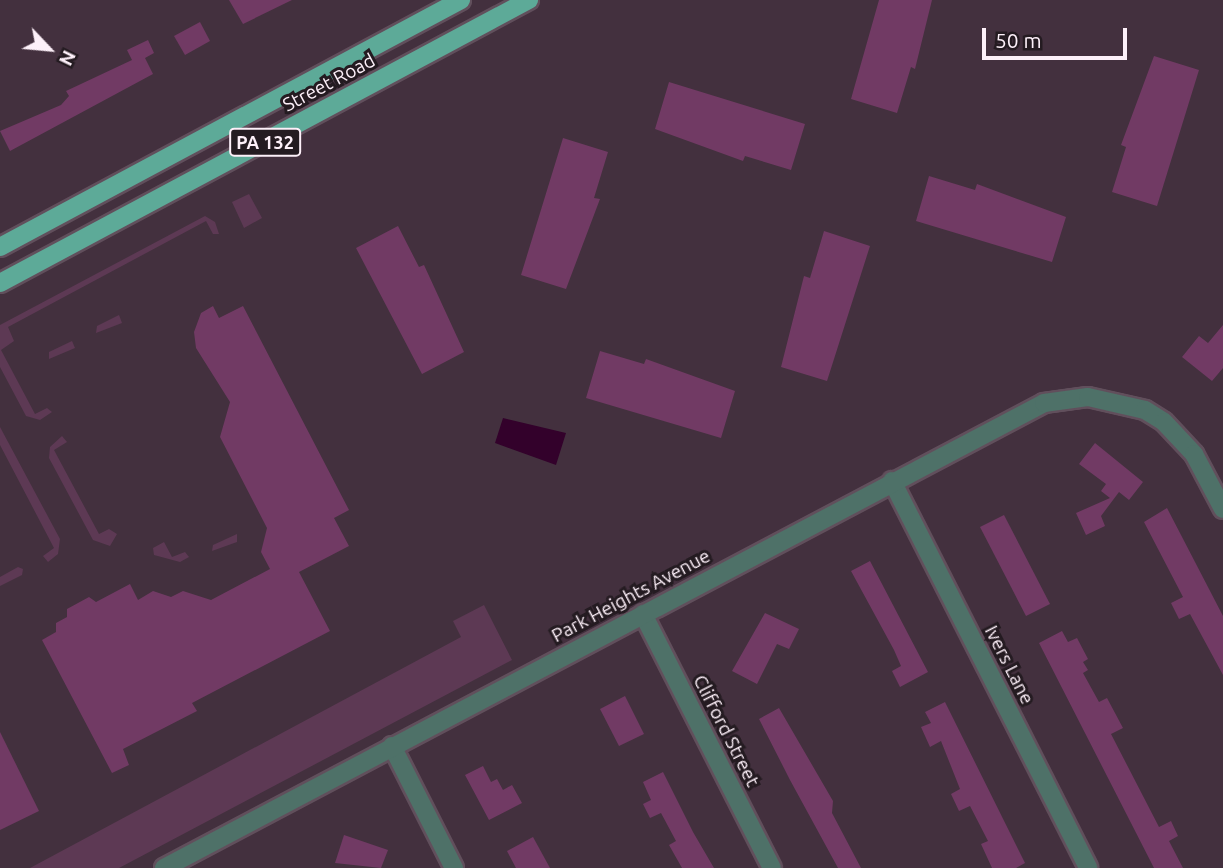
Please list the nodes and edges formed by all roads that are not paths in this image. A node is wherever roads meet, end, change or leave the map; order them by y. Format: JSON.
{"nodes":[{"id":1,"x":461,"y":0,"type":"edge"},
{"id":2,"x":529,"y":0,"type":"edge"},
{"id":3,"x":0,"y":247,"type":"edge"},
{"id":4,"x":0,"y":283,"type":"edge"},
{"id":5,"x":892,"y":481,"type":"junction"},
{"id":6,"x":1223,"y":509,"type":"edge"},
{"id":7,"x":643,"y":614,"type":"junction"},
{"id":8,"x":392,"y":746,"type":"junction"},
{"id":9,"x":164,"y":868,"type":"edge"},
{"id":10,"x":454,"y":868,"type":"edge"},
{"id":11,"x":772,"y":868,"type":"edge"},
{"id":12,"x":1088,"y":868,"type":"edge"}],
"edges":[{"from":1,"to":3,"type":"main road","name":"Street Road","number":"PA 132"},
{"from":2,"to":4,"type":"main road","name":"Street Road","number":"PA 132"},
{"from":5,"to":6,"type":"street","name":"Park Heights Avenue"},
{"from":5,"to":7,"type":"street","name":"Park Heights Avenue"},
{"from":5,"to":12,"type":"street","name":"Ivers Lane"},
{"from":7,"to":8,"type":"street","name":"Park Heights Avenue"},
{"from":7,"to":11,"type":"street","name":"Clifford Street"},
{"from":8,"to":9,"type":"street","name":"Park Heights Avenue"},
{"from":8,"to":10,"type":"street"}]}
